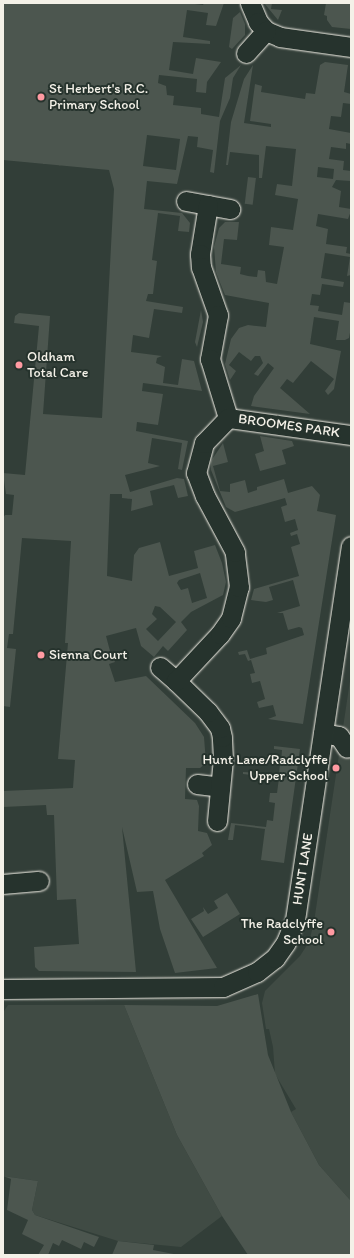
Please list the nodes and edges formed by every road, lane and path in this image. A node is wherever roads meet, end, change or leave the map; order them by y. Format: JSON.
{"nodes":[{"id":1,"x":250,"y":3,"type":"edge"},
{"id":2,"x":266,"y":31,"type":"junction"},
{"id":3,"x":351,"y":47,"type":"edge"},
{"id":4,"x":246,"y":53,"type":"dead end"},
{"id":5,"x":186,"y":201,"type":"dead end"},
{"id":6,"x":208,"y":205,"type":"junction"},
{"id":7,"x":230,"y":209,"type":"dead end"},
{"id":8,"x":228,"y":418,"type":"junction"},
{"id":9,"x":351,"y":435,"type":"edge"},
{"id":10,"x":351,"y":546,"type":"edge"},
{"id":11,"x":160,"y":667,"type":"dead end"},
{"id":12,"x":176,"y":681,"type":"junction"},
{"id":13,"x":323,"y":733,"type":"junction"},
{"id":14,"x":347,"y":748,"type":"dead end"},
{"id":15,"x":198,"y":784,"type":"dead end"},
{"id":16,"x":220,"y":787,"type":"junction"},
{"id":17,"x":216,"y":821,"type":"dead end"},
{"id":18,"x":39,"y":881,"type":"dead end"},
{"id":19,"x":3,"y":884,"type":"edge"},
{"id":20,"x":3,"y":989,"type":"edge"}],
"edges":[{"from":1,"to":2,"type":"street"},
{"from":2,"to":3,"type":"street"},
{"from":2,"to":4,"type":"street"},
{"from":5,"to":6,"type":"street"},
{"from":6,"to":7,"type":"street"},
{"from":6,"to":8,"type":"street","name":"BROOMES PARK"},
{"from":8,"to":9,"type":"street","name":"BROOMES PARK"},
{"from":8,"to":12,"type":"street","name":"BROOMES PARK"},
{"from":10,"to":13,"type":"street","name":"HUNT LANE"},
{"from":11,"to":12,"type":"street"},
{"from":12,"to":16,"type":"street"},
{"from":13,"to":14,"type":"street"},
{"from":13,"to":20,"type":"street","name":"HUNT LANE"},
{"from":15,"to":16,"type":"street"},
{"from":16,"to":17,"type":"street"},
{"from":18,"to":19,"type":"street"}]}
